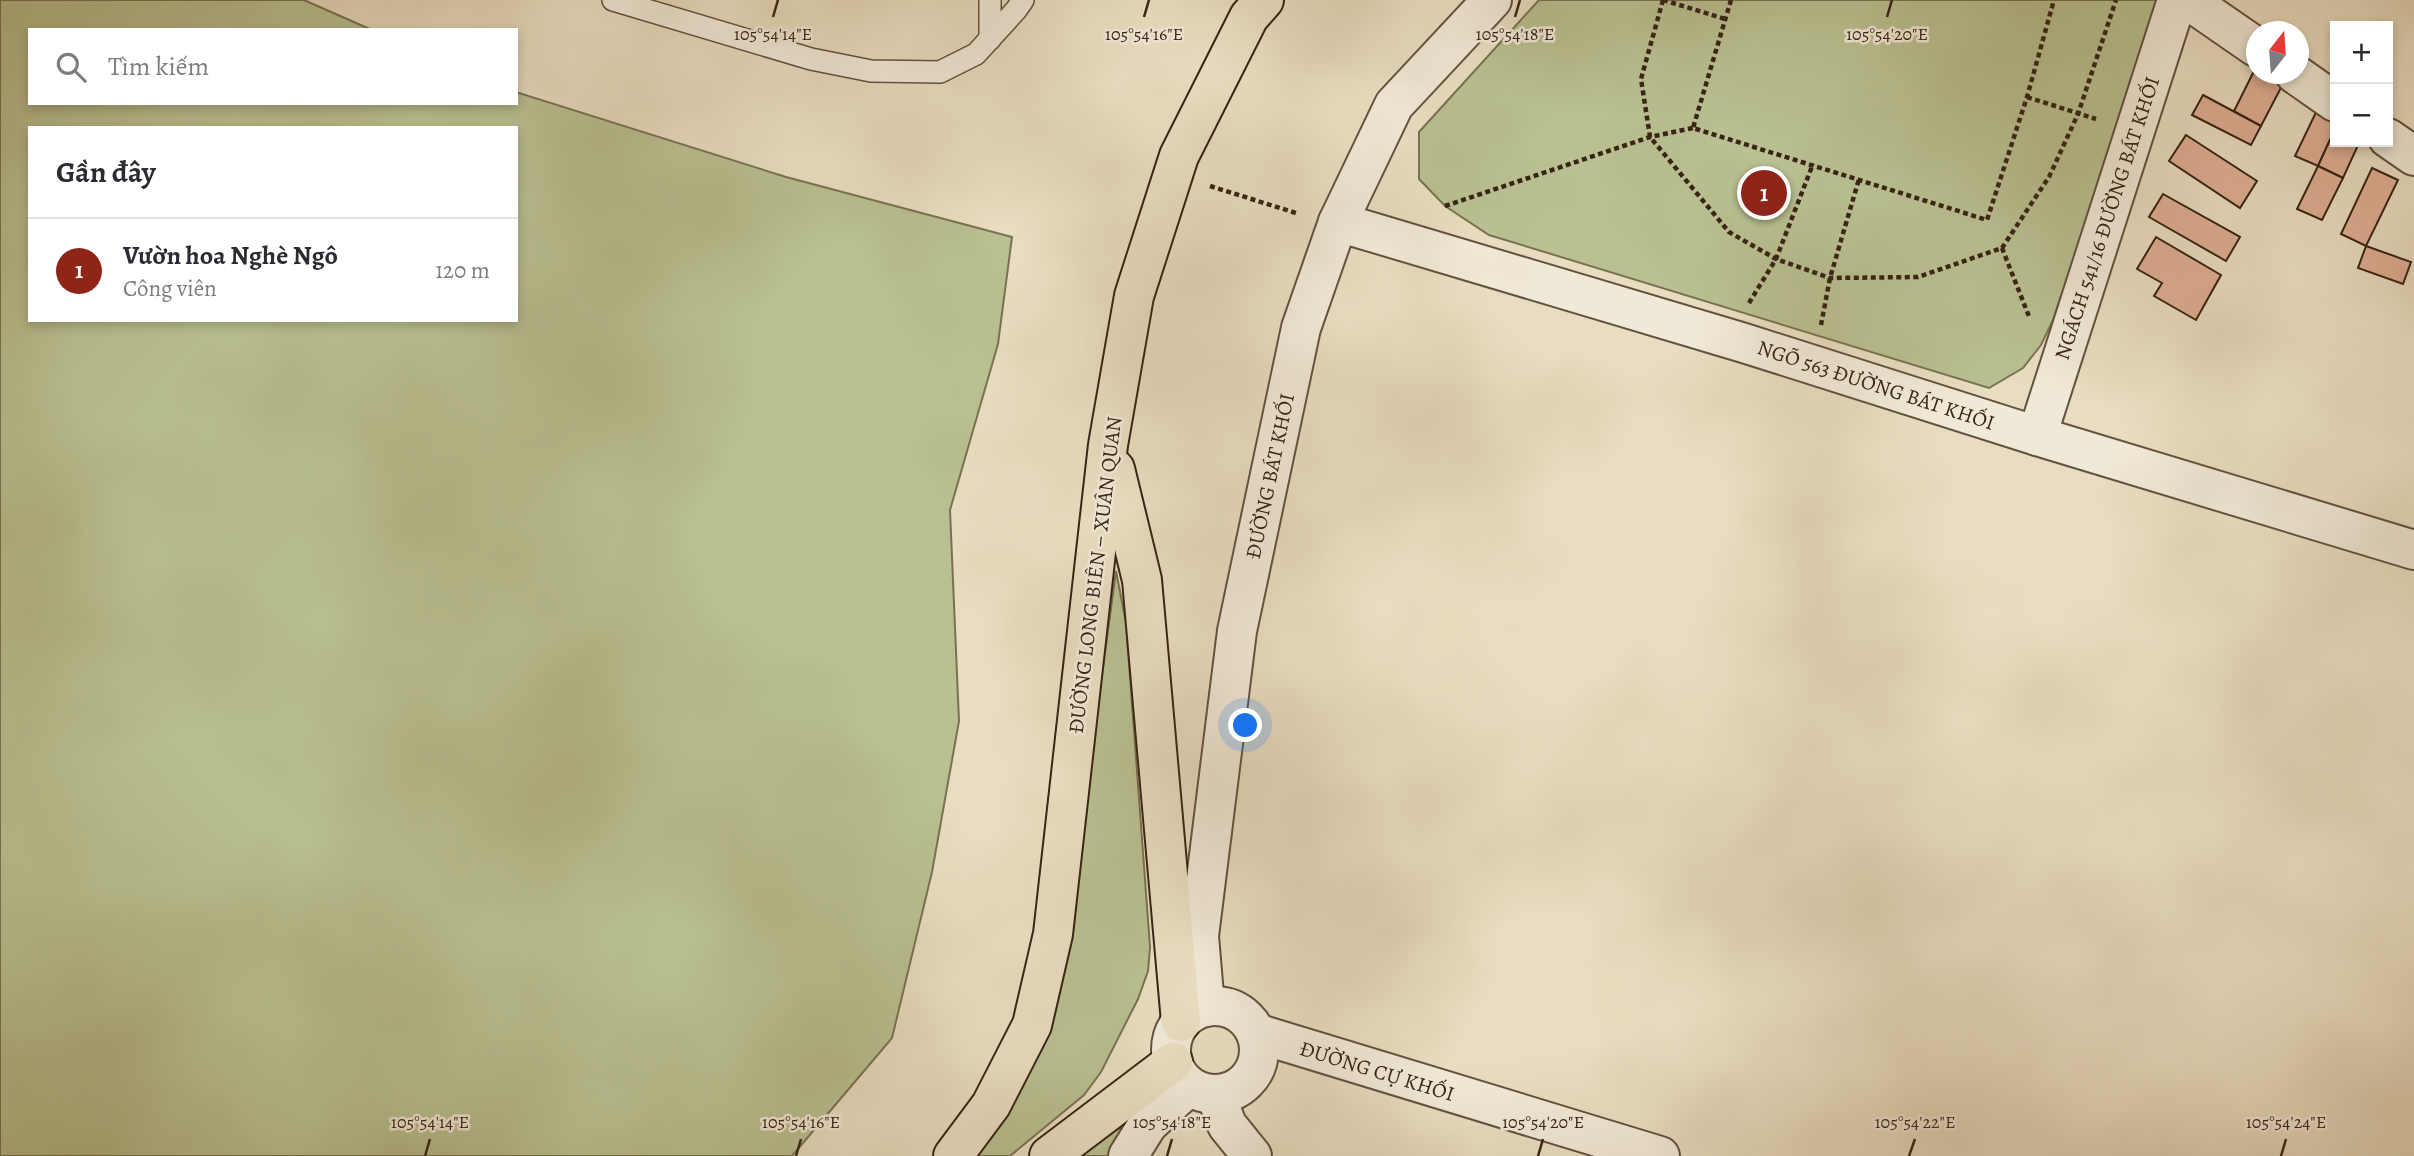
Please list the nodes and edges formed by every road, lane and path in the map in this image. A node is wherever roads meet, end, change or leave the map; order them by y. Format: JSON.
{"nodes":[{"id":1,"x":613,"y":0,"type":"edge"},
{"id":2,"x":989,"y":0,"type":"edge"},
{"id":3,"x":1023,"y":0,"type":"edge"},
{"id":4,"x":1264,"y":0,"type":"edge"},
{"id":5,"x":1492,"y":0,"type":"edge"},
{"id":6,"x":1663,"y":0,"type":"edge"},
{"id":7,"x":1731,"y":0,"type":"edge"},
{"id":8,"x":2054,"y":0,"type":"edge"},
{"id":9,"x":2116,"y":0,"type":"edge"},
{"id":10,"x":2177,"y":0,"type":"edge"},
{"id":11,"x":2188,"y":0,"type":"edge"},
{"id":12,"x":1725,"y":19,"type":"junction"},
{"id":13,"x":989,"y":38,"type":"junction"},
{"id":14,"x":2246,"y":40,"type":"edge"},
{"id":15,"x":2309,"y":84,"type":"edge"},
{"id":16,"x":2027,"y":97,"type":"junction"},
{"id":17,"x":2330,"y":98,"type":"edge"},
{"id":18,"x":2078,"y":114,"type":"junction"},
{"id":19,"x":2105,"y":122,"type":"dead end"},
{"id":20,"x":1693,"y":128,"type":"junction"},
{"id":21,"x":1650,"y":137,"type":"junction"},
{"id":22,"x":2393,"y":141,"type":"edge"},
{"id":23,"x":2414,"y":156,"type":"edge"},
{"id":24,"x":1813,"y":164,"type":"junction"},
{"id":25,"x":1859,"y":179,"type":"junction"},
{"id":26,"x":1198,"y":182,"type":"dead end"},
{"id":27,"x":1445,"y":206,"type":"dead end"},
{"id":28,"x":1321,"y":219,"type":"junction"},
{"id":29,"x":2002,"y":248,"type":"junction"},
{"id":30,"x":1776,"y":259,"type":"junction"},
{"id":31,"x":1830,"y":278,"type":"junction"},
{"id":32,"x":1744,"y":313,"type":"dead end"},
{"id":33,"x":2031,"y":321,"type":"dead end"},
{"id":34,"x":1819,"y":336,"type":"dead end"},
{"id":35,"x":2037,"y":436,"type":"junction"},
{"id":36,"x":1108,"y":445,"type":"junction"},
{"id":37,"x":2414,"y":550,"type":"edge"},
{"id":38,"x":1193,"y":1014,"type":"junction"},
{"id":39,"x":1256,"y":1033,"type":"junction"},
{"id":40,"x":1193,"y":1081,"type":"junction"},
{"id":41,"x":1589,"y":1146,"type":"edge"},
{"id":42,"x":953,"y":1156,"type":"edge"},
{"id":43,"x":1049,"y":1156,"type":"edge"},
{"id":44,"x":1128,"y":1156,"type":"edge"},
{"id":45,"x":1251,"y":1156,"type":"edge"},
{"id":46,"x":1660,"y":1156,"type":"edge"}],
"edges":[{"from":1,"to":13,"type":"lane"},
{"from":2,"to":13,"type":"lane"},
{"from":3,"to":13,"type":"lane"},
{"from":4,"to":36,"type":"main road","name":"ĐƯỜNG LONG BIÊN – XUÂN QUAN"},
{"from":5,"to":28,"type":"street","name":"ĐƯỜNG BÁT KHỐI"},
{"from":6,"to":12,"type":"path"},
{"from":6,"to":21,"type":"path"},
{"from":7,"to":12,"type":"path"},
{"from":8,"to":16,"type":"path"},
{"from":9,"to":18,"type":"path"},
{"from":10,"to":35,"type":"street","name":"NGÁCH 541/16 ĐƯỜNG BÁT KHỐI"},
{"from":11,"to":14,"type":"street"},
{"from":12,"to":20,"type":"path"},
{"from":15,"to":17,"type":"street"},
{"from":16,"to":18,"type":"path"},
{"from":16,"to":25,"type":"path"},
{"from":18,"to":19,"type":"path"},
{"from":18,"to":29,"type":"path"},
{"from":20,"to":21,"type":"path"},
{"from":20,"to":24,"type":"path"},
{"from":21,"to":27,"type":"path"},
{"from":21,"to":30,"type":"path"},
{"from":22,"to":23,"type":"street"},
{"from":24,"to":25,"type":"path"},
{"from":24,"to":30,"type":"path"},
{"from":25,"to":31,"type":"path"},
{"from":26,"to":28,"type":"path"},
{"from":28,"to":35,"type":"street","name":"NGÕ 563 ĐƯỜNG BÁT KHỐI"},
{"from":28,"to":38,"type":"street","name":"ĐƯỜNG BÁT KHỐI"},
{"from":29,"to":31,"type":"path"},
{"from":29,"to":33,"type":"path"},
{"from":30,"to":31,"type":"path"},
{"from":30,"to":32,"type":"path"},
{"from":31,"to":34,"type":"path"},
{"from":35,"to":37,"type":"street","name":"NGÕ 563 ĐƯỜNG BÁT KHỐI"},
{"from":36,"to":38,"type":"main road"},
{"from":36,"to":42,"type":"main road","name":"ĐƯỜNG LONG BIÊN – XUÂN QUAN"},
{"from":38,"to":39,"type":"street"},
{"from":38,"to":40,"type":"street"},
{"from":39,"to":40,"type":"street"},
{"from":39,"to":41,"type":"street","name":"ĐƯỜNG CỰ KHỐI"},
{"from":40,"to":43,"type":"main road"},
{"from":40,"to":44,"type":"street"},
{"from":40,"to":45,"type":"street"},
{"from":41,"to":46,"type":"street","name":"ĐƯỜNG CỰ KHỐI"}]}
